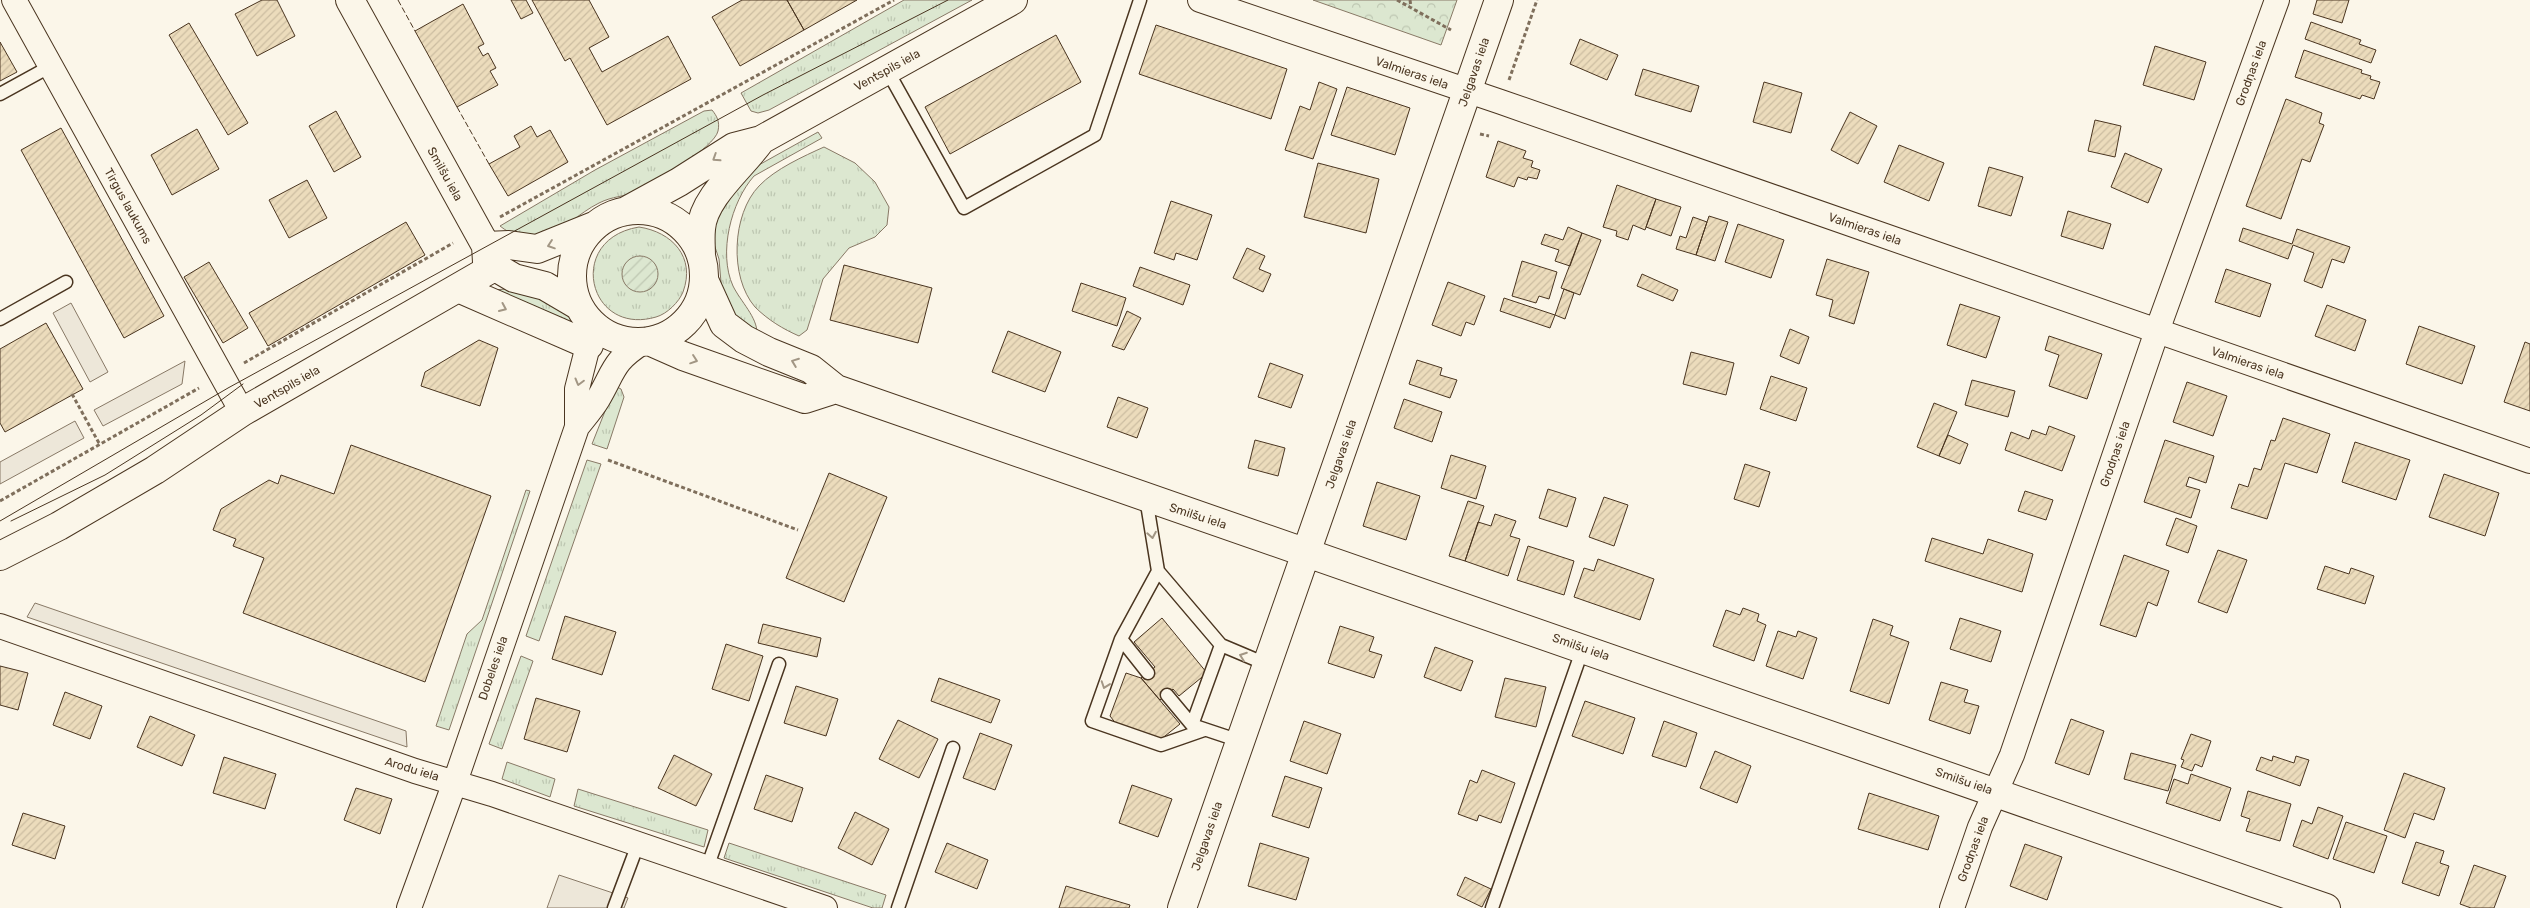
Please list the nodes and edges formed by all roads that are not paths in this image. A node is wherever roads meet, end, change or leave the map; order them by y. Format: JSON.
{"nodes":[{"id":1,"x":14,"y":0,"type":"edge"},
{"id":2,"x":350,"y":0,"type":"edge"},
{"id":3,"x":1013,"y":0,"type":"edge"},
{"id":4,"x":1140,"y":0,"type":"edge"},
{"id":5,"x":1200,"y":0,"type":"edge"},
{"id":6,"x":1499,"y":0,"type":"edge"},
{"id":7,"x":2277,"y":0,"type":"edge"},
{"id":8,"x":51,"y":66,"type":"junction"},
{"id":9,"x":887,"y":70,"type":"junction"},
{"id":10,"x":1467,"y":91,"type":"junction"},
{"id":11,"x":0,"y":94,"type":"edge"},
{"id":12,"x":761,"y":140,"type":"junction"},
{"id":13,"x":626,"y":211,"type":"junction"},
{"id":14,"x":595,"y":225,"type":"junction"},
{"id":15,"x":490,"y":257,"type":"junction"},
{"id":16,"x":703,"y":268,"type":"junction"},
{"id":17,"x":66,"y":282,"type":"dead end"},
{"id":18,"x":458,"y":288,"type":"junction"},
{"id":19,"x":583,"y":312,"type":"junction"},
{"id":20,"x":0,"y":319,"type":"edge"},
{"id":21,"x":2157,"y":331,"type":"junction"},
{"id":22,"x":646,"y":341,"type":"junction"},
{"id":23,"x":589,"y":345,"type":"junction"},
{"id":24,"x":836,"y":389,"type":"junction"},
{"id":25,"x":242,"y":412,"type":"junction"},
{"id":26,"x":577,"y":427,"type":"junction"},
{"id":27,"x":2530,"y":461,"type":"edge"},
{"id":28,"x":1146,"y":498,"type":"junction"},
{"id":29,"x":1306,"y":552,"type":"junction"},
{"id":30,"x":0,"y":556,"type":"edge"},
{"id":31,"x":1158,"y":571,"type":"junction"},
{"id":32,"x":0,"y":626,"type":"edge"},
{"id":33,"x":1121,"y":639,"type":"junction"},
{"id":34,"x":1221,"y":645,"type":"junction"},
{"id":35,"x":1583,"y":648,"type":"junction"},
{"id":36,"x":779,"y":664,"type":"dead end"},
{"id":37,"x":1266,"y":664,"type":"junction"},
{"id":38,"x":1148,"y":673,"type":"dead end"},
{"id":39,"x":1167,"y":695,"type":"dead end"},
{"id":40,"x":1192,"y":725,"type":"junction"},
{"id":41,"x":1204,"y":730,"type":"junction"},
{"id":42,"x":1240,"y":741,"type":"junction"},
{"id":43,"x":953,"y":748,"type":"dead end"},
{"id":44,"x":455,"y":782,"type":"junction"},
{"id":45,"x":1996,"y":792,"type":"junction"},
{"id":46,"x":638,"y":844,"type":"junction"},
{"id":47,"x":707,"y":868,"type":"junction"},
{"id":48,"x":409,"y":908,"type":"edge"},
{"id":49,"x":614,"y":908,"type":"edge"},
{"id":50,"x":825,"y":908,"type":"edge"},
{"id":51,"x":898,"y":908,"type":"edge"},
{"id":52,"x":1182,"y":908,"type":"edge"},
{"id":53,"x":1492,"y":908,"type":"edge"},
{"id":54,"x":1952,"y":908,"type":"edge"},
{"id":55,"x":2326,"y":908,"type":"edge"}],
"edges":[{"from":1,"to":8,"type":"street","name":"Tirgus laukums"},
{"from":2,"to":15,"type":"street","name":"Smilšu iela"},
{"from":3,"to":9,"type":"street","name":"Ventspils iela"},
{"from":4,"to":9,"type":"lane"},
{"from":5,"to":10,"type":"street","name":"Valmieras iela"},
{"from":6,"to":10,"type":"street","name":"Jelgavas iela"},
{"from":7,"to":21,"type":"street","name":"Grodņas iela"},
{"from":8,"to":11,"type":"lane"},
{"from":8,"to":25,"type":"street","name":"Tirgus laukums"},
{"from":9,"to":12,"type":"street","name":"Ventspils iela"},
{"from":10,"to":21,"type":"street","name":"Valmieras iela"},
{"from":10,"to":29,"type":"street","name":"Jelgavas iela"},
{"from":12,"to":13,"type":"street","name":"Ventspils iela","one_way":true},
{"from":12,"to":16,"type":"street","name":"Ventspils iela"},
{"from":13,"to":14,"type":"street"},
{"from":13,"to":16,"type":"street"},
{"from":14,"to":15,"type":"street","one_way":true},
{"from":14,"to":19,"type":"street"},
{"from":15,"to":18,"type":"street","name":"Ventspils iela"},
{"from":15,"to":19,"type":"street"},
{"from":16,"to":22,"type":"street"},
{"from":24,"to":16,"type":"street","name":"Smilšu iela","one_way":true},
{"from":17,"to":20,"type":"lane"},
{"from":18,"to":23,"type":"street","one_way":true},
{"from":18,"to":25,"type":"street","name":"Ventspils iela"},
{"from":19,"to":22,"type":"street"},
{"from":19,"to":23,"type":"street"},
{"from":21,"to":27,"type":"street","name":"Valmieras iela"},
{"from":21,"to":45,"type":"street","name":"Grodņas iela"},
{"from":22,"to":24,"type":"street","one_way":true},
{"from":22,"to":26,"type":"street"},
{"from":23,"to":26,"type":"street","one_way":true},
{"from":24,"to":28,"type":"street","name":"Smilšu iela"},
{"from":25,"to":30,"type":"street","name":"Ventspils iela"},
{"from":26,"to":44,"type":"street","name":"Dobeles iela"},
{"from":28,"to":29,"type":"street","name":"Smilšu iela"},
{"from":28,"to":31,"type":"lane","one_way":true},
{"from":29,"to":35,"type":"street","name":"Smilšu iela"},
{"from":29,"to":37,"type":"street","name":"Jelgavas iela"},
{"from":31,"to":33,"type":"lane"},
{"from":31,"to":34,"type":"lane"},
{"from":32,"to":44,"type":"street","name":"Arodu iela"},
{"from":33,"to":38,"type":"lane"},
{"from":33,"to":41,"type":"lane","one_way":true},
{"from":37,"to":34,"type":"lane","one_way":true},
{"from":34,"to":40,"type":"lane"},
{"from":35,"to":45,"type":"street","name":"Smilšu iela"},
{"from":35,"to":53,"type":"lane"},
{"from":36,"to":47,"type":"lane"},
{"from":37,"to":42,"type":"street","name":"Jelgavas iela"},
{"from":39,"to":40,"type":"lane"},
{"from":40,"to":41,"type":"lane"},
{"from":41,"to":42,"type":"lane"},
{"from":42,"to":52,"type":"street","name":"Jelgavas iela"},
{"from":43,"to":51,"type":"lane"},
{"from":44,"to":46,"type":"street","name":"Arodu iela"},
{"from":44,"to":48,"type":"street","name":"Dobeles iela"},
{"from":45,"to":54,"type":"street","name":"Grodņas iela"},
{"from":45,"to":55,"type":"street","name":"Smilšu iela"},
{"from":46,"to":47,"type":"street","name":"Arodu iela"},
{"from":46,"to":49,"type":"lane"},
{"from":47,"to":50,"type":"street","name":"Arodu iela"}]}
